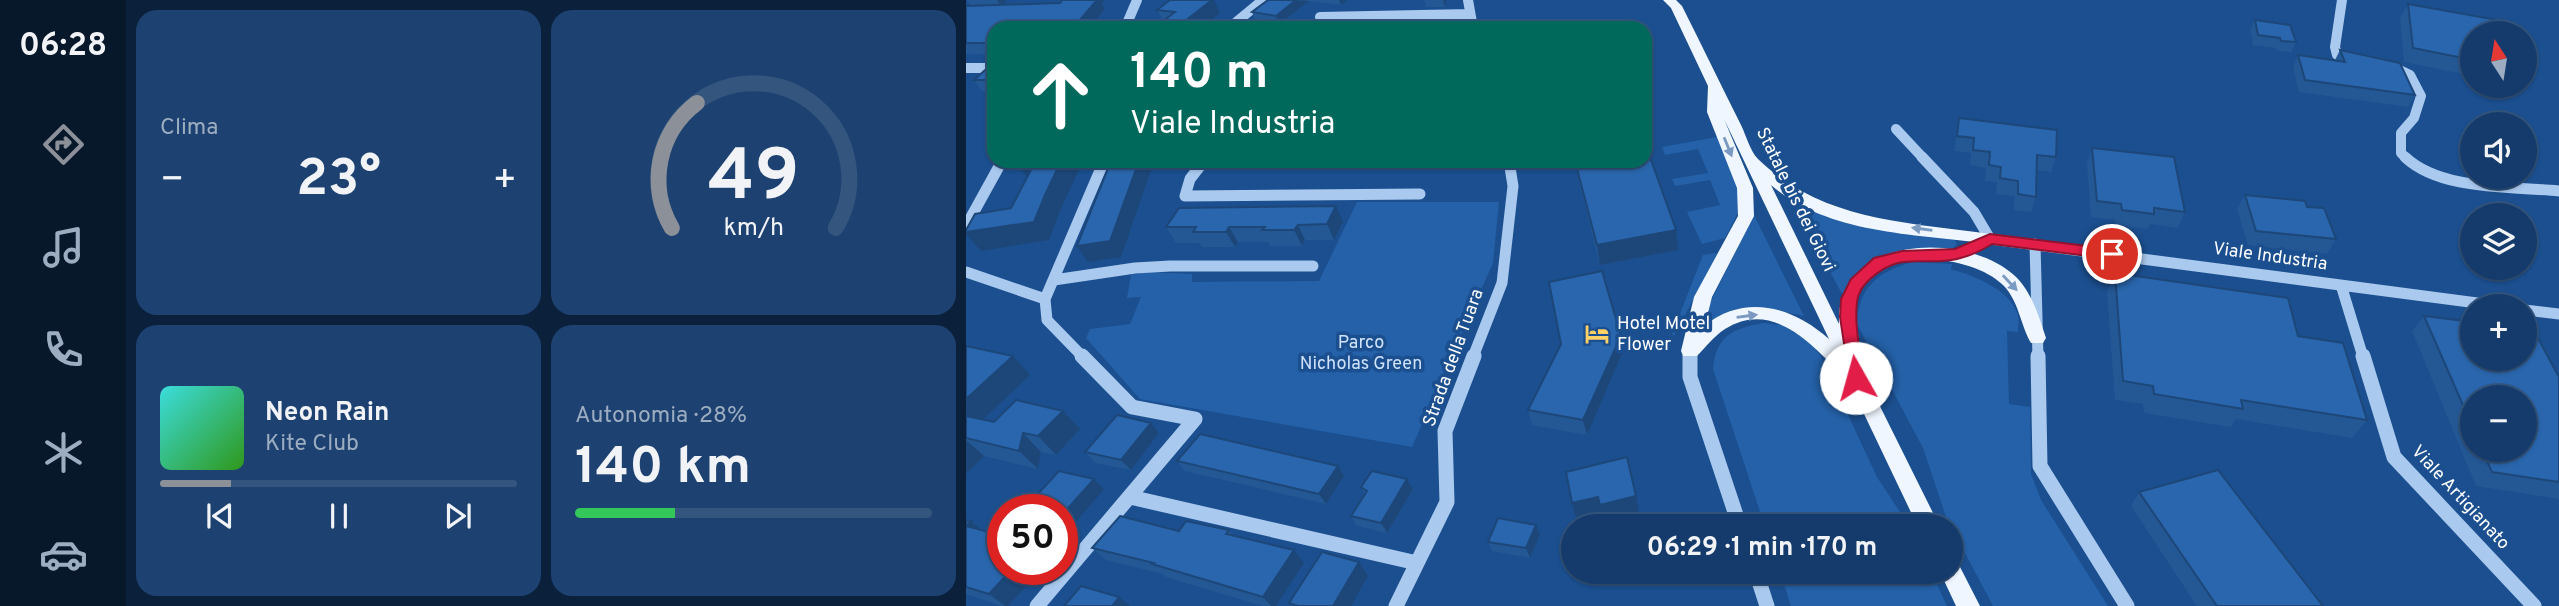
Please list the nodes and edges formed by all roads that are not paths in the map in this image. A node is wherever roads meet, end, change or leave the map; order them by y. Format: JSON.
{"nodes":[{"id":1,"x":1137,"y":0,"type":"edge"},
{"id":2,"x":1263,"y":0,"type":"edge"},
{"id":3,"x":1468,"y":0,"type":"edge"},
{"id":4,"x":2342,"y":0,"type":"edge"},
{"id":5,"x":1673,"y":2,"type":"edge"},
{"id":6,"x":1471,"y":14,"type":"junction"},
{"id":7,"x":1320,"y":17,"type":"dead end"},
{"id":8,"x":1128,"y":21,"type":"edge"},
{"id":9,"x":1238,"y":21,"type":"edge"},
{"id":10,"x":1472,"y":21,"type":"edge"},
{"id":11,"x":2369,"y":62,"type":"edge"},
{"id":12,"x":2381,"y":64,"type":"edge"},
{"id":13,"x":971,"y":68,"type":"edge"},
{"id":14,"x":966,"y":74,"type":"edge"},
{"id":15,"x":1713,"y":82,"type":"junction"},
{"id":16,"x":1896,"y":129,"type":"dead end"},
{"id":17,"x":1749,"y":158,"type":"junction"},
{"id":18,"x":998,"y":168,"type":"edge"},
{"id":19,"x":1101,"y":168,"type":"edge"},
{"id":20,"x":1199,"y":168,"type":"edge"},
{"id":21,"x":1510,"y":168,"type":"edge"},
{"id":22,"x":2559,"y":191,"type":"edge"},
{"id":23,"x":1420,"y":194,"type":"dead end"},
{"id":24,"x":966,"y":226,"type":"edge"},
{"id":25,"x":1990,"y":239,"type":"junction"},
{"id":26,"x":2035,"y":244,"type":"junction"},
{"id":27,"x":1955,"y":254,"type":"junction"},
{"id":28,"x":1313,"y":266,"type":"dead end"},
{"id":29,"x":972,"y":274,"type":"edge"},
{"id":30,"x":1054,"y":280,"type":"junction"},
{"id":31,"x":966,"y":285,"type":"edge"},
{"id":32,"x":2341,"y":285,"type":"junction"},
{"id":33,"x":1045,"y":299,"type":"junction"},
{"id":34,"x":2460,"y":301,"type":"edge"},
{"id":35,"x":2537,"y":311,"type":"edge"},
{"id":36,"x":2559,"y":314,"type":"edge"},
{"id":37,"x":2037,"y":338,"type":"junction"},
{"id":38,"x":1690,"y":351,"type":"junction"},
{"id":39,"x":1856,"y":378,"type":"junction"},
{"id":40,"x":1130,"y":497,"type":"junction"},
{"id":41,"x":1736,"y":514,"type":"edge"},
{"id":42,"x":1923,"y":514,"type":"edge"},
{"id":43,"x":1417,"y":563,"type":"junction"},
{"id":44,"x":1760,"y":584,"type":"edge"},
{"id":45,"x":1957,"y":584,"type":"edge"},
{"id":46,"x":1037,"y":606,"type":"edge"},
{"id":47,"x":1396,"y":606,"type":"edge"},
{"id":48,"x":1767,"y":606,"type":"edge"},
{"id":49,"x":1968,"y":606,"type":"edge"},
{"id":50,"x":2127,"y":606,"type":"edge"},
{"id":51,"x":2534,"y":606,"type":"edge"}],
"edges":[{"from":1,"to":8,"type":"street"},
{"from":2,"to":9,"type":"street"},
{"from":3,"to":6,"type":"street"},
{"from":4,"to":11,"type":"street"},
{"from":5,"to":15,"type":"main road","name":"Statale bis dei Giovi"},
{"from":6,"to":7,"type":"street"},
{"from":6,"to":10,"type":"street"},
{"from":12,"to":22,"type":"street"},
{"from":13,"to":14,"type":"street"},
{"from":15,"to":17,"type":"main road","name":"Statale bis dei Giovi"},
{"from":15,"to":38,"type":"main road","one_way":true},
{"from":16,"to":25,"type":"street"},
{"from":25,"to":17,"type":"main road","one_way":true},
{"from":17,"to":39,"type":"main road","name":"Statale bis dei Giovi"},
{"from":18,"to":24,"type":"street"},
{"from":19,"to":30,"type":"street"},
{"from":20,"to":23,"type":"street"},
{"from":21,"to":43,"type":"street","name":"Strada della Tuara"},
{"from":25,"to":26,"type":"street","name":"Viale Industria"},
{"from":25,"to":27,"type":"main road"},
{"from":26,"to":32,"type":"street","name":"Viale Industria"},
{"from":26,"to":37,"type":"street"},
{"from":27,"to":37,"type":"main road","one_way":true},
{"from":27,"to":39,"type":"main road"},
{"from":28,"to":30,"type":"street"},
{"from":29,"to":31,"type":"street"},
{"from":29,"to":33,"type":"street"},
{"from":30,"to":33,"type":"street"},
{"from":32,"to":34,"type":"street","name":"Viale Industria"},
{"from":32,"to":51,"type":"street","name":"Viale Artigianato"},
{"from":33,"to":40,"type":"street"},
{"from":35,"to":36,"type":"street"},
{"from":37,"to":50,"type":"street"},
{"from":38,"to":39,"type":"main road","one_way":true},
{"from":38,"to":41,"type":"street"},
{"from":39,"to":42,"type":"main road","name":"Statale bis dei Giovi"},
{"from":40,"to":43,"type":"street"},
{"from":40,"to":46,"type":"street"},
{"from":43,"to":47,"type":"street","name":"Strada della Tuara"},
{"from":44,"to":48,"type":"street"},
{"from":45,"to":49,"type":"main road"}]}
